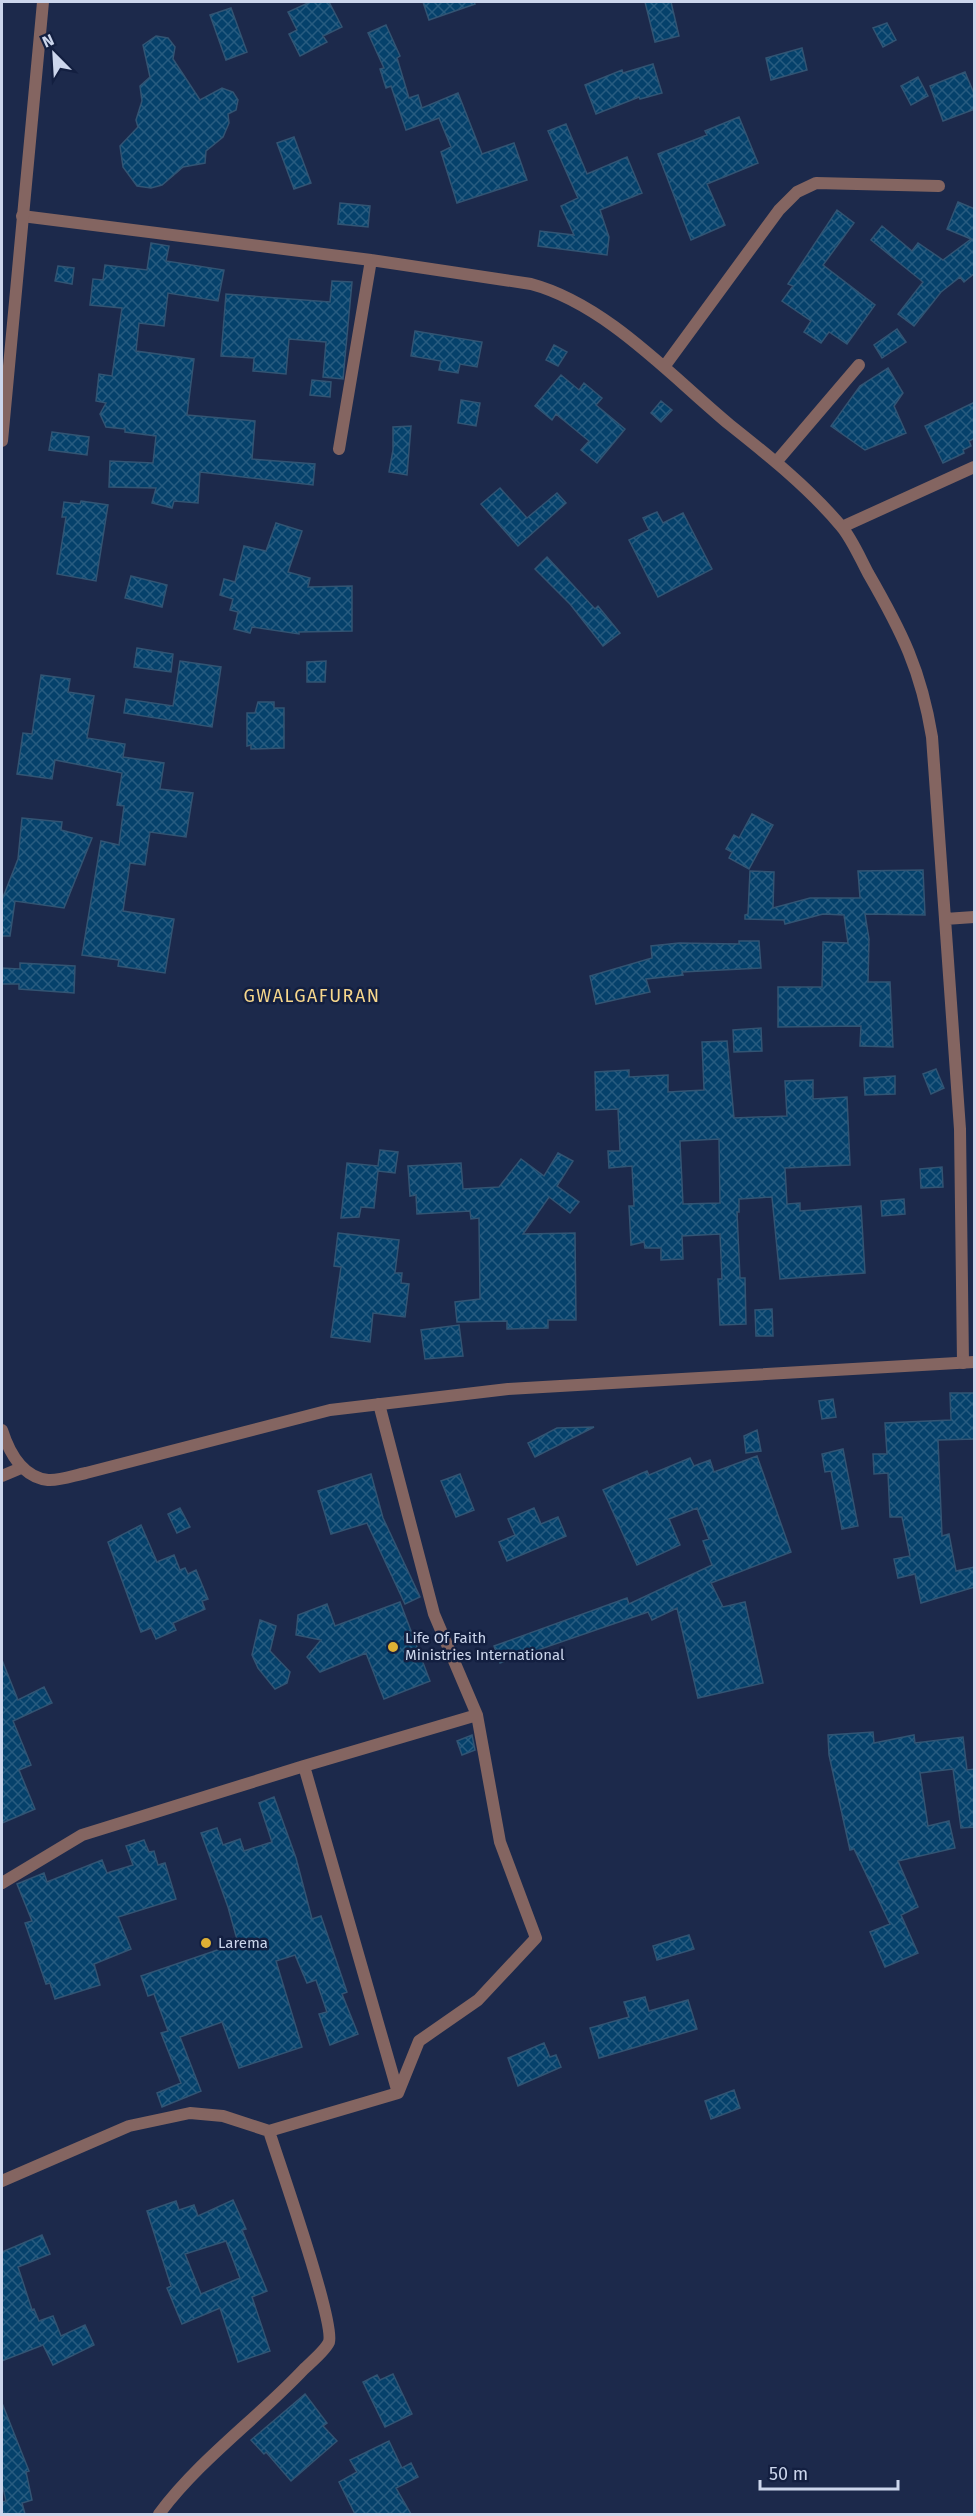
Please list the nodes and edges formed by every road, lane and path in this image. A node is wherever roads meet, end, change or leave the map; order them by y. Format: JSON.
{"nodes":[{"id":1,"x":43,"y":2,"type":"edge"},
{"id":2,"x":939,"y":186,"type":"dead end"},
{"id":3,"x":22,"y":216,"type":"junction"},
{"id":4,"x":371,"y":260,"type":"junction"},
{"id":5,"x":860,"y":365,"type":"dead end"},
{"id":6,"x":664,"y":367,"type":"junction"},
{"id":7,"x":2,"y":440,"type":"edge"},
{"id":8,"x":339,"y":449,"type":"dead end"},
{"id":9,"x":777,"y":461,"type":"junction"},
{"id":10,"x":975,"y":467,"type":"edge"},
{"id":11,"x":842,"y":527,"type":"junction"},
{"id":12,"x":975,"y":917,"type":"edge"},
{"id":13,"x":945,"y":919,"type":"junction"},
{"id":14,"x":969,"y":1363,"type":"edge"},
{"id":15,"x":379,"y":1404,"type":"junction"},
{"id":16,"x":2,"y":1430,"type":"edge"},
{"id":17,"x":21,"y":1468,"type":"junction"},
{"id":18,"x":2,"y":1476,"type":"edge"},
{"id":19,"x":477,"y":1715,"type":"junction"},
{"id":20,"x":304,"y":1766,"type":"junction"},
{"id":21,"x":2,"y":1883,"type":"edge"},
{"id":22,"x":398,"y":2093,"type":"junction"},
{"id":23,"x":269,"y":2131,"type":"junction"},
{"id":24,"x":2,"y":2181,"type":"edge"},
{"id":25,"x":159,"y":2514,"type":"edge"}],
"edges":[{"from":1,"to":3,"type":"street"},
{"from":2,"to":6,"type":"street"},
{"from":3,"to":4,"type":"street"},
{"from":3,"to":7,"type":"street"},
{"from":4,"to":6,"type":"street"},
{"from":4,"to":8,"type":"street"},
{"from":5,"to":9,"type":"street"},
{"from":6,"to":9,"type":"street"},
{"from":9,"to":11,"type":"street"},
{"from":10,"to":11,"type":"street"},
{"from":11,"to":13,"type":"street"},
{"from":12,"to":13,"type":"street"},
{"from":13,"to":14,"type":"street"},
{"from":14,"to":15,"type":"street"},
{"from":15,"to":17,"type":"street"},
{"from":15,"to":19,"type":"street"},
{"from":16,"to":17,"type":"street"},
{"from":17,"to":18,"type":"street"},
{"from":19,"to":20,"type":"street"},
{"from":19,"to":22,"type":"street"},
{"from":20,"to":21,"type":"street"},
{"from":20,"to":22,"type":"street"},
{"from":22,"to":23,"type":"street"},
{"from":23,"to":24,"type":"street"},
{"from":23,"to":25,"type":"street"}]}
